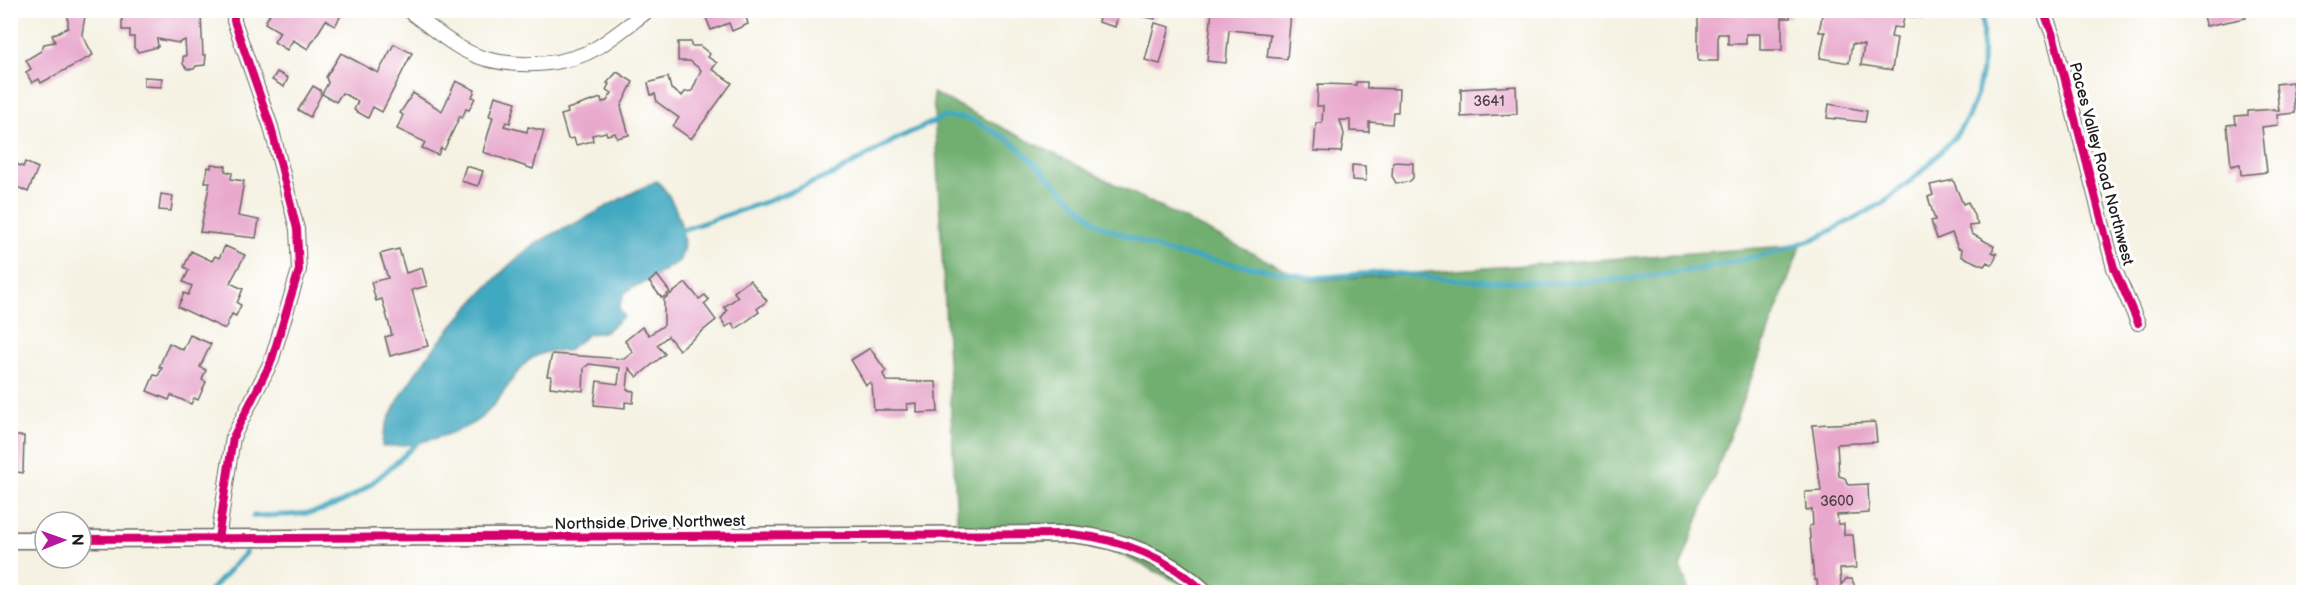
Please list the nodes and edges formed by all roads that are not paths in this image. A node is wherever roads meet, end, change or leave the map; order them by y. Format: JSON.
{"nodes":[{"id":1,"x":234,"y":10,"type":"edge"},
{"id":2,"x":408,"y":10,"type":"edge"},
{"id":3,"x":2043,"y":10,"type":"edge"},
{"id":4,"x":646,"y":12,"type":"dead end"},
{"id":5,"x":2138,"y":322,"type":"dead end"},
{"id":6,"x":93,"y":539,"type":"edge"},
{"id":7,"x":218,"y":539,"type":"junction"},
{"id":8,"x":10,"y":540,"type":"edge"},
{"id":9,"x":33,"y":540,"type":"edge"},
{"id":10,"x":1205,"y":592,"type":"edge"}],
"edges":[{"from":1,"to":7,"type":"street"},
{"from":2,"to":4,"type":"street"},
{"from":3,"to":5,"type":"street","name":"Paces Valley Road Northwest"},
{"from":6,"to":7,"type":"street","name":"Northside Drive Northwest"},
{"from":7,"to":10,"type":"street","name":"Northside Drive Northwest"},
{"from":8,"to":9,"type":"street"}]}
